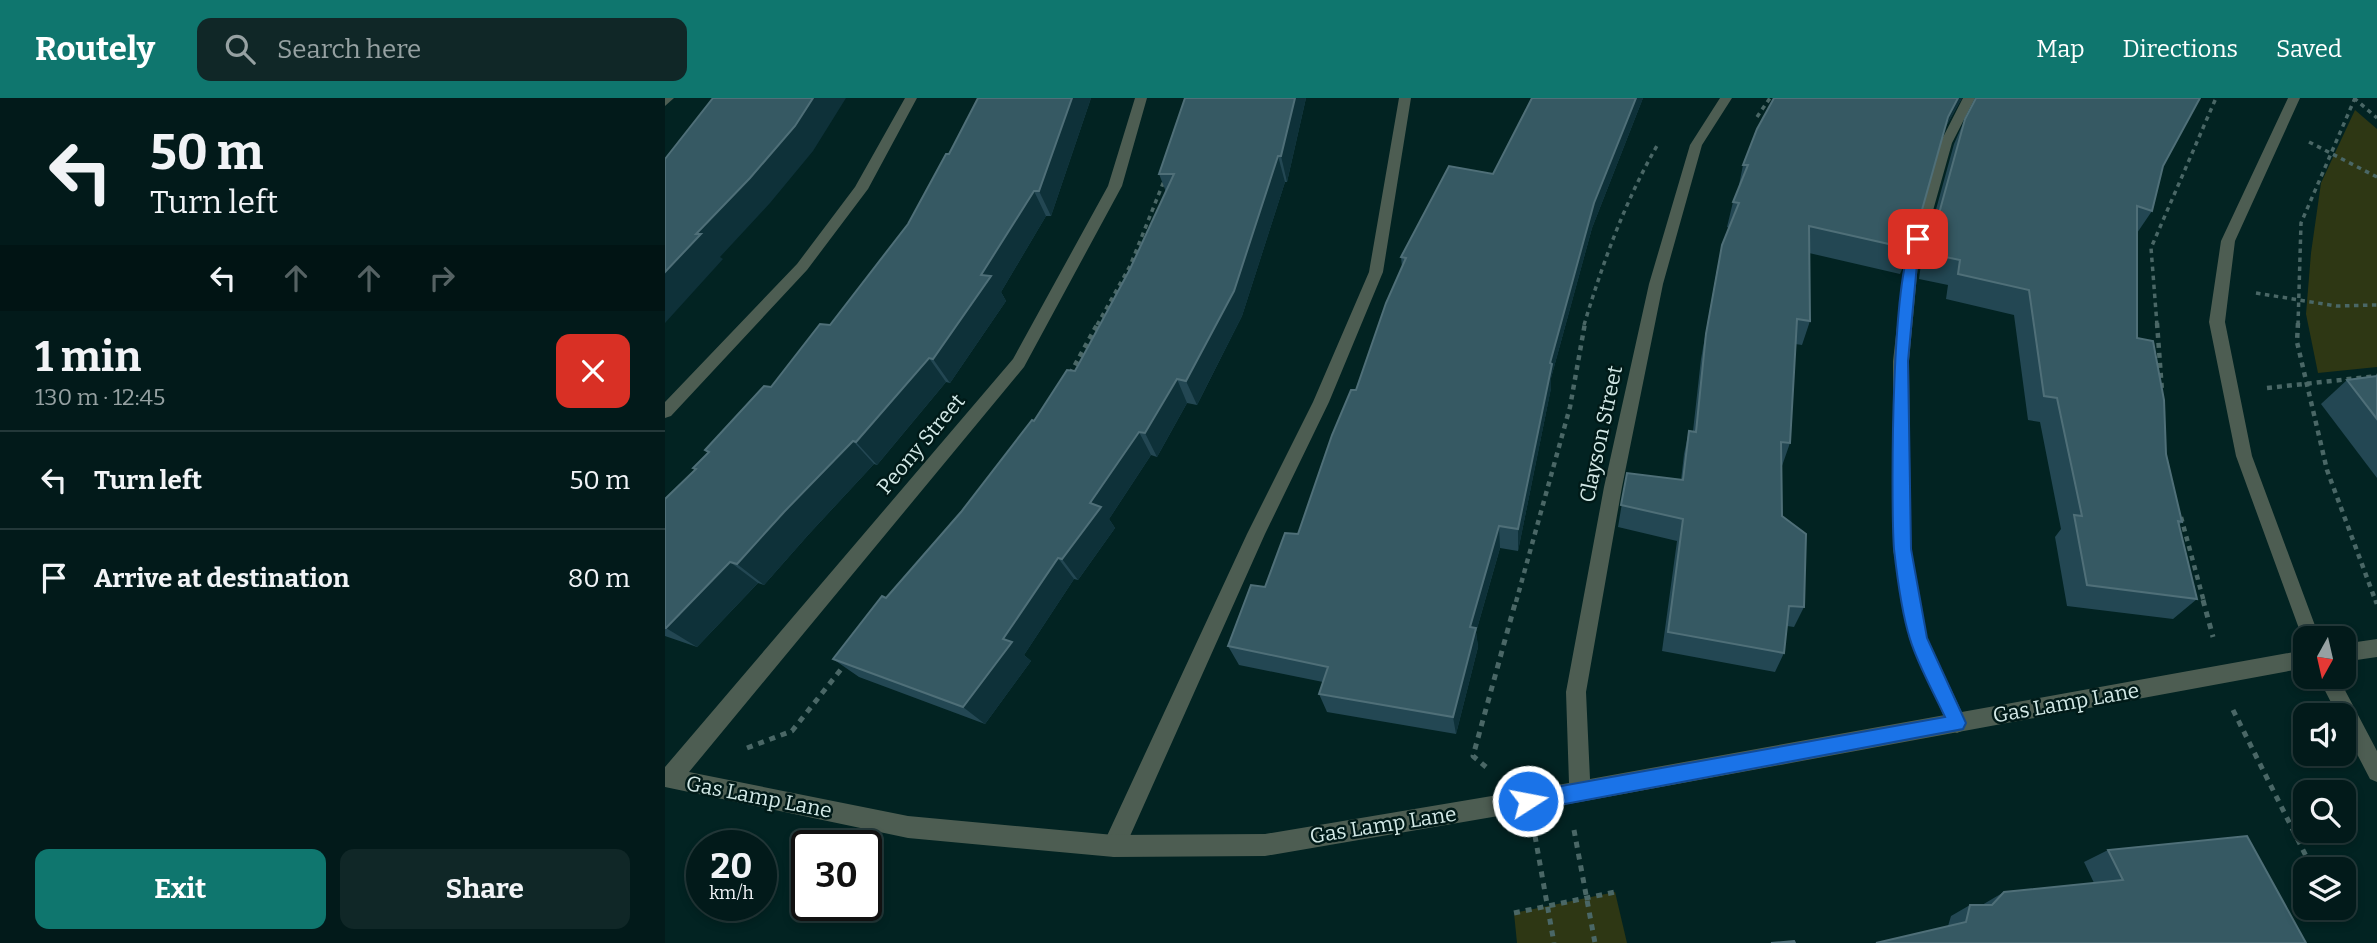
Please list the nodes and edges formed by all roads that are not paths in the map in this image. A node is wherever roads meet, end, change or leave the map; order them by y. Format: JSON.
{"nodes":[{"id":1,"x":911,"y":98,"type":"edge"},
{"id":2,"x":1141,"y":98,"type":"edge"},
{"id":3,"x":1405,"y":98,"type":"edge"},
{"id":4,"x":1726,"y":98,"type":"edge"},
{"id":5,"x":1969,"y":98,"type":"edge"},
{"id":6,"x":2294,"y":98,"type":"edge"},
{"id":7,"x":665,"y":412,"type":"edge"},
{"id":8,"x":2306,"y":626,"type":"edge"},
{"id":9,"x":2377,"y":648,"type":"edge"},
{"id":10,"x":2356,"y":651,"type":"edge"},
{"id":11,"x":2293,"y":661,"type":"edge"},
{"id":12,"x":2335,"y":690,"type":"edge"},
{"id":13,"x":1957,"y":723,"type":"junction"},
{"id":14,"x":2377,"y":772,"type":"edge"},
{"id":15,"x":667,"y":778,"type":"edge"},
{"id":16,"x":1580,"y":792,"type":"junction"},
{"id":17,"x":1114,"y":846,"type":"junction"}],
"edges":[{"from":1,"to":7,"type":"street"},
{"from":2,"to":15,"type":"street","name":"Peony Street"},
{"from":3,"to":17,"type":"street"},
{"from":4,"to":16,"type":"street","name":"Clayson Street"},
{"from":5,"to":13,"type":"street"},
{"from":6,"to":8,"type":"street"},
{"from":9,"to":10,"type":"street"},
{"from":11,"to":13,"type":"street","name":"Gas Lamp Lane"},
{"from":12,"to":14,"type":"street"},
{"from":13,"to":16,"type":"street","name":"Gas Lamp Lane"},
{"from":15,"to":17,"type":"street","name":"Gas Lamp Lane"},
{"from":16,"to":17,"type":"street","name":"Gas Lamp Lane"}]}
